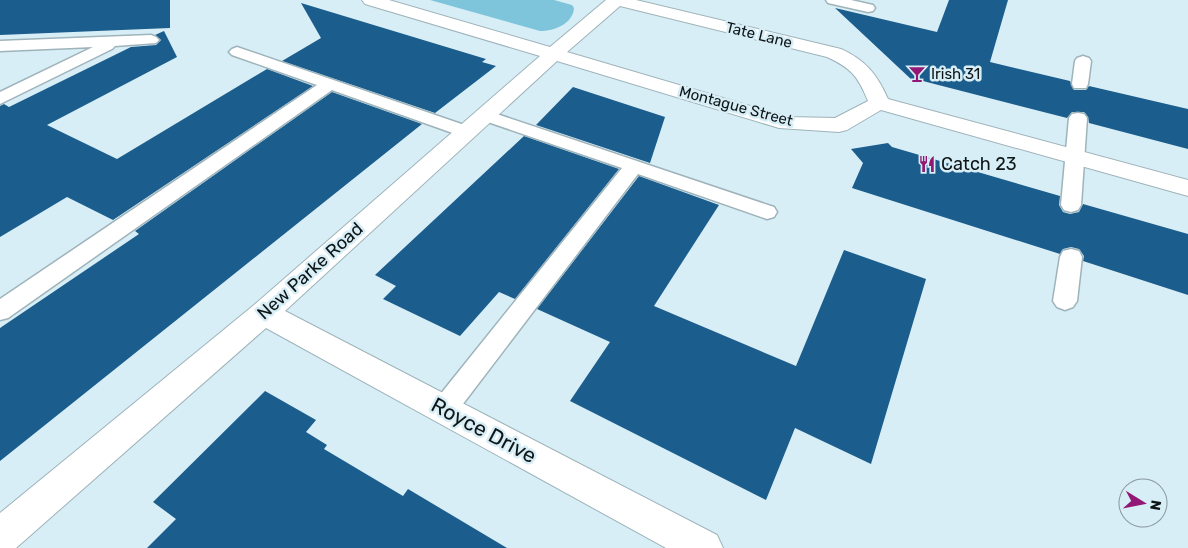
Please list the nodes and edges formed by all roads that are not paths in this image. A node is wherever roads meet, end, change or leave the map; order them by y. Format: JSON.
{"nodes":[{"id":1,"x":370,"y":0,"type":"edge"},
{"id":2,"x":616,"y":0,"type":"edge"},
{"id":3,"x":834,"y":0,"type":"edge"},
{"id":4,"x":868,"y":8,"type":"dead end"},
{"id":5,"x":151,"y":40,"type":"dead end"},
{"id":6,"x":115,"y":42,"type":"junction"},
{"id":7,"x":0,"y":46,"type":"edge"},
{"id":8,"x":237,"y":52,"type":"dead end"},
{"id":9,"x":553,"y":54,"type":"junction"},
{"id":10,"x":1082,"y":61,"type":"dead end"},
{"id":11,"x":330,"y":84,"type":"junction"},
{"id":12,"x":1080,"y":84,"type":"dead end"},
{"id":13,"x":0,"y":99,"type":"edge"},
{"id":14,"x":879,"y":103,"type":"junction"},
{"id":15,"x":1078,"y":118,"type":"dead end"},
{"id":16,"x":476,"y":123,"type":"junction"},
{"id":17,"x":1075,"y":157,"type":"junction"},
{"id":18,"x":634,"y":166,"type":"junction"},
{"id":19,"x":1188,"y":188,"type":"edge"},
{"id":20,"x":1071,"y":205,"type":"dead end"},
{"id":21,"x":768,"y":212,"type":"dead end"},
{"id":22,"x":1071,"y":257,"type":"dead end"},
{"id":23,"x":5,"y":300,"type":"edge"},
{"id":24,"x":1065,"y":301,"type":"dead end"},
{"id":25,"x":264,"y":312,"type":"junction"},
{"id":26,"x":444,"y":409,"type":"junction"},
{"id":27,"x":0,"y":537,"type":"edge"},
{"id":28,"x":704,"y":548,"type":"edge"}],
"edges":[{"from":1,"to":9,"type":"street","name":"Montague Street"},
{"from":2,"to":9,"type":"street","name":"New Parke Road"},
{"from":2,"to":14,"type":"street","name":"Tate Lane"},
{"from":3,"to":4,"type":"lane"},
{"from":5,"to":6,"type":"lane"},
{"from":6,"to":7,"type":"lane"},
{"from":6,"to":13,"type":"lane"},
{"from":8,"to":11,"type":"lane"},
{"from":9,"to":14,"type":"street","name":"Montague Street"},
{"from":9,"to":16,"type":"street","name":"New Parke Road"},
{"from":10,"to":12,"type":"lane"},
{"from":11,"to":16,"type":"lane"},
{"from":11,"to":23,"type":"lane"},
{"from":14,"to":17,"type":"street"},
{"from":15,"to":17,"type":"lane"},
{"from":16,"to":18,"type":"lane"},
{"from":16,"to":25,"type":"street","name":"New Parke Road"},
{"from":17,"to":19,"type":"street"},
{"from":17,"to":20,"type":"lane"},
{"from":18,"to":21,"type":"lane"},
{"from":18,"to":26,"type":"lane"},
{"from":22,"to":24,"type":"lane"},
{"from":25,"to":26,"type":"street","name":"Royce Drive"},
{"from":25,"to":27,"type":"street","name":"New Parke Road"},
{"from":26,"to":28,"type":"street","name":"Royce Drive"}]}
